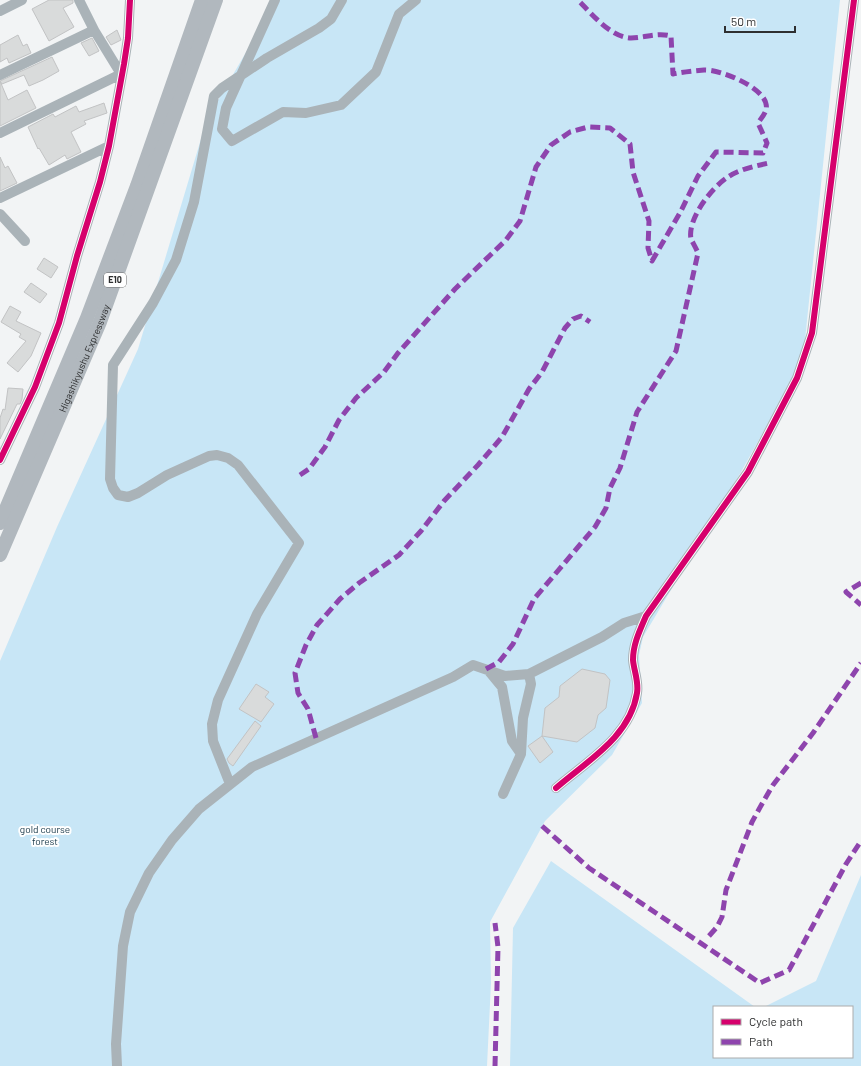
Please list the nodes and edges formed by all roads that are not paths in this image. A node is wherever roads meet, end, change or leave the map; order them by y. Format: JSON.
{"nodes":[{"id":1,"x":22,"y":0,"type":"edge"},
{"id":2,"x":80,"y":0,"type":"edge"},
{"id":3,"x":130,"y":0,"type":"edge"},
{"id":4,"x":202,"y":0,"type":"edge"},
{"id":5,"x":216,"y":0,"type":"edge"},
{"id":6,"x":275,"y":0,"type":"edge"},
{"id":7,"x":342,"y":0,"type":"edge"},
{"id":8,"x":416,"y":0,"type":"edge"},
{"id":9,"x":854,"y":0,"type":"edge"},
{"id":10,"x":4,"y":6,"type":"edge"},
{"id":11,"x":94,"y":30,"type":"junction"},
{"id":12,"x":0,"y":74,"type":"edge"},
{"id":13,"x":121,"y":74,"type":"junction"},
{"id":14,"x":241,"y":76,"type":"junction"},
{"id":15,"x":0,"y":133,"type":"edge"},
{"id":16,"x":109,"y":146,"type":"junction"},
{"id":17,"x":0,"y":198,"type":"edge"},
{"id":18,"x":0,"y":214,"type":"edge"},
{"id":19,"x":25,"y":240,"type":"dead end"},
{"id":20,"x":0,"y":460,"type":"edge"},
{"id":21,"x":0,"y":523,"type":"edge"},
{"id":22,"x":0,"y":555,"type":"edge"},
{"id":23,"x":646,"y":616,"type":"junction"},
{"id":24,"x":486,"y":669,"type":"junction"},
{"id":25,"x":529,"y":674,"type":"junction"},
{"id":26,"x":521,"y":754,"type":"junction"},
{"id":27,"x":230,"y":784,"type":"junction"},
{"id":28,"x":556,"y":788,"type":"dead end"},
{"id":29,"x":503,"y":794,"type":"dead end"},
{"id":30,"x":117,"y":1066,"type":"edge"}],
"edges":[{"from":1,"to":10,"type":"street"},
{"from":2,"to":11,"type":"street"},
{"from":3,"to":13,"type":"street"},
{"from":4,"to":21,"type":"highway","name":"Higashikyushu Expressway","number":"E10"},
{"from":5,"to":22,"type":"highway","name":"Higashikyushu Expressway","number":"E10"},
{"from":6,"to":14,"type":"street"},
{"from":7,"to":14,"type":"street"},
{"from":8,"to":14,"type":"street"},
{"from":9,"to":23,"type":"street"},
{"from":11,"to":12,"type":"street"},
{"from":11,"to":13,"type":"street"},
{"from":13,"to":15,"type":"street"},
{"from":13,"to":16,"type":"street"},
{"from":14,"to":27,"type":"street"},
{"from":16,"to":17,"type":"street"},
{"from":16,"to":20,"type":"street"},
{"from":18,"to":19,"type":"street"},
{"from":23,"to":25,"type":"street"},
{"from":23,"to":28,"type":"street"},
{"from":24,"to":25,"type":"street"},
{"from":24,"to":26,"type":"street"},
{"from":24,"to":27,"type":"street"},
{"from":25,"to":26,"type":"street"},
{"from":26,"to":29,"type":"street"},
{"from":27,"to":30,"type":"street"}]}
